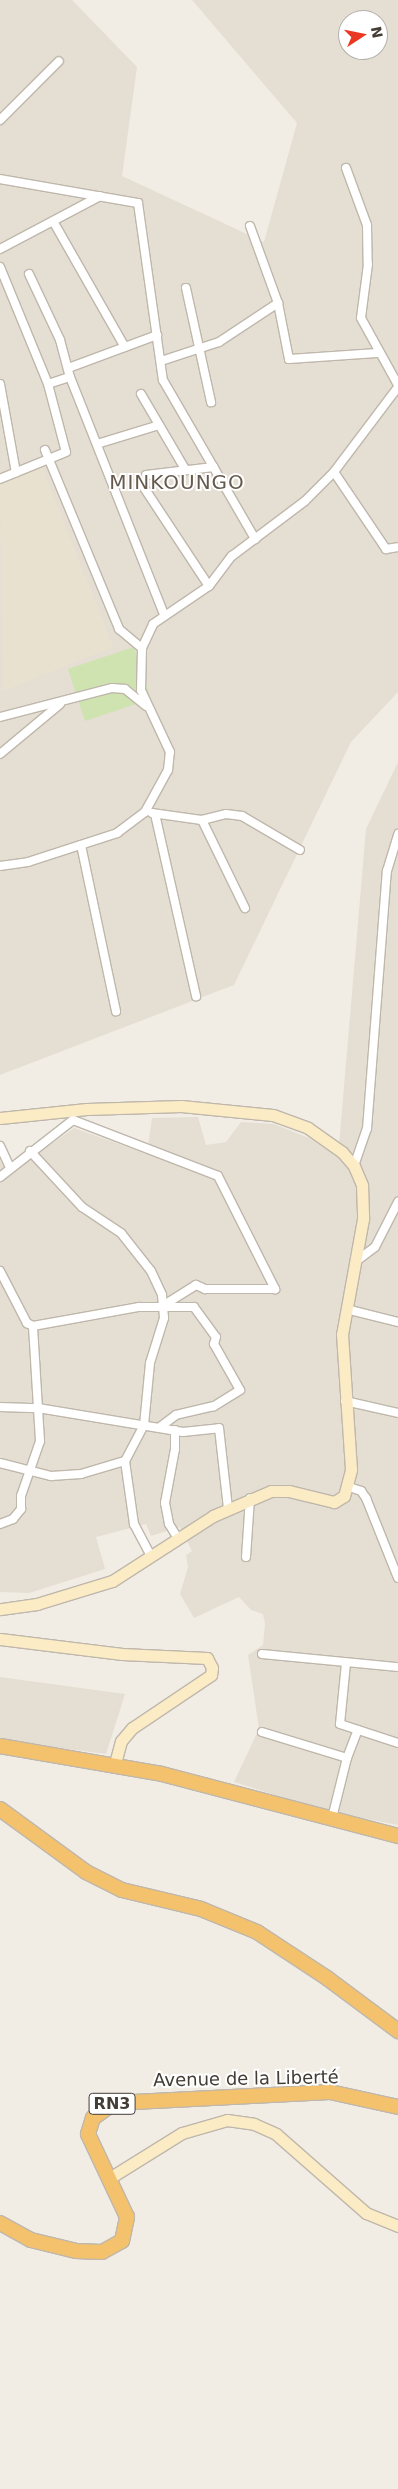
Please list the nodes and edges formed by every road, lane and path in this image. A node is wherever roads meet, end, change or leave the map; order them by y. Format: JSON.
{"nodes":[{"id":1,"x":58,"y":61,"type":"dead end"},
{"id":2,"x":0,"y":120,"type":"edge"},
{"id":3,"x":346,"y":168,"type":"dead end"},
{"id":4,"x":0,"y":180,"type":"edge"},
{"id":5,"x":100,"y":196,"type":"junction"},
{"id":6,"x":53,"y":221,"type":"junction"},
{"id":7,"x":250,"y":226,"type":"dead end"},
{"id":8,"x":0,"y":249,"type":"edge"},
{"id":9,"x":0,"y":267,"type":"edge"},
{"id":10,"x":29,"y":274,"type":"dead end"},
{"id":11,"x":186,"y":288,"type":"dead end"},
{"id":12,"x":278,"y":303,"type":"junction"},
{"id":13,"x":157,"y":335,"type":"junction"},
{"id":14,"x":125,"y":347,"type":"junction"},
{"id":15,"x":199,"y":348,"type":"junction"},
{"id":16,"x":377,"y":353,"type":"junction"},
{"id":17,"x":161,"y":361,"type":"junction"},
{"id":18,"x":71,"y":368,"type":"junction"},
{"id":19,"x":70,"y":377,"type":"junction"},
{"id":20,"x":0,"y":384,"type":"edge"},
{"id":21,"x":48,"y":384,"type":"junction"},
{"id":22,"x":398,"y":386,"type":"edge"},
{"id":23,"x":140,"y":394,"type":"dead end"},
{"id":24,"x":211,"y":402,"type":"dead end"},
{"id":25,"x":159,"y":425,"type":"junction"},
{"id":26,"x":97,"y":444,"type":"junction"},
{"id":27,"x":45,"y":450,"type":"dead end"},
{"id":28,"x":49,"y":459,"type":"junction"},
{"id":29,"x":214,"y":467,"type":"junction"},
{"id":30,"x":184,"y":469,"type":"junction"},
{"id":31,"x":334,"y":472,"type":"junction"},
{"id":32,"x":16,"y":473,"type":"junction"},
{"id":33,"x":146,"y":475,"type":"dead end"},
{"id":34,"x":0,"y":479,"type":"edge"},
{"id":35,"x":139,"y":480,"type":"dead end"},
{"id":36,"x":255,"y":539,"type":"junction"},
{"id":37,"x":398,"y":547,"type":"edge"},
{"id":38,"x":209,"y":586,"type":"junction"},
{"id":39,"x":164,"y":615,"type":"junction"},
{"id":40,"x":142,"y":648,"type":"junction"},
{"id":41,"x":61,"y":702,"type":"junction"},
{"id":42,"x":148,"y":708,"type":"junction"},
{"id":43,"x":0,"y":718,"type":"edge"},
{"id":44,"x":0,"y":754,"type":"edge"},
{"id":45,"x":145,"y":812,"type":"junction"},
{"id":46,"x":154,"y":814,"type":"junction"},
{"id":47,"x":202,"y":820,"type":"junction"},
{"id":48,"x":398,"y":834,"type":"edge"},
{"id":49,"x":81,"y":845,"type":"junction"},
{"id":50,"x":300,"y":850,"type":"dead end"},
{"id":51,"x":0,"y":866,"type":"edge"},
{"id":52,"x":245,"y":908,"type":"dead end"},
{"id":53,"x":196,"y":996,"type":"dead end"},
{"id":54,"x":116,"y":1011,"type":"dead end"},
{"id":55,"x":0,"y":1118,"type":"edge"},
{"id":56,"x":0,"y":1146,"type":"edge"},
{"id":57,"x":30,"y":1151,"type":"junction"},
{"id":58,"x":354,"y":1166,"type":"junction"},
{"id":59,"x":10,"y":1167,"type":"junction"},
{"id":60,"x":0,"y":1177,"type":"edge"},
{"id":61,"x":397,"y":1206,"type":"edge"},
{"id":62,"x":355,"y":1262,"type":"junction"},
{"id":63,"x":0,"y":1271,"type":"edge"},
{"id":64,"x":164,"y":1305,"type":"junction"},
{"id":65,"x":346,"y":1309,"type":"junction"},
{"id":66,"x":398,"y":1322,"type":"edge"},
{"id":67,"x":33,"y":1326,"type":"junction"},
{"id":68,"x":345,"y":1401,"type":"junction"},
{"id":69,"x":0,"y":1407,"type":"edge"},
{"id":70,"x":38,"y":1408,"type":"junction"},
{"id":71,"x":398,"y":1413,"type":"edge"},
{"id":72,"x":144,"y":1425,"type":"junction"},
{"id":73,"x":160,"y":1427,"type":"junction"},
{"id":74,"x":175,"y":1430,"type":"junction"},
{"id":75,"x":125,"y":1461,"type":"junction"},
{"id":76,"x":0,"y":1463,"type":"edge"},
{"id":77,"x":28,"y":1472,"type":"junction"},
{"id":78,"x":349,"y":1487,"type":"junction"},
{"id":79,"x":250,"y":1498,"type":"junction"},
{"id":80,"x":228,"y":1508,"type":"junction"},
{"id":81,"x":0,"y":1524,"type":"edge"},
{"id":82,"x":177,"y":1537,"type":"junction"},
{"id":83,"x":150,"y":1554,"type":"junction"},
{"id":84,"x":246,"y":1557,"type":"dead end"},
{"id":85,"x":398,"y":1578,"type":"edge"},
{"id":86,"x":0,"y":1609,"type":"edge"},
{"id":87,"x":0,"y":1639,"type":"edge"},
{"id":88,"x":262,"y":1654,"type":"dead end"},
{"id":89,"x":346,"y":1663,"type":"junction"},
{"id":90,"x":398,"y":1667,"type":"edge"},
{"id":91,"x":358,"y":1730,"type":"junction"},
{"id":92,"x":262,"y":1732,"type":"dead end"},
{"id":93,"x":398,"y":1743,"type":"edge"},
{"id":94,"x":0,"y":1746,"type":"edge"},
{"id":95,"x":346,"y":1758,"type":"junction"},
{"id":96,"x":114,"y":1764,"type":"junction"},
{"id":97,"x":0,"y":1809,"type":"edge"},
{"id":98,"x":332,"y":1818,"type":"junction"},
{"id":99,"x":398,"y":1836,"type":"edge"},
{"id":100,"x":398,"y":2032,"type":"edge"},
{"id":101,"x":398,"y":2107,"type":"edge"},
{"id":102,"x":108,"y":2179,"type":"junction"},
{"id":103,"x":0,"y":2223,"type":"edge"},
{"id":104,"x":398,"y":2226,"type":"edge"}],
"edges":[{"from":1,"to":2,"type":"street"},
{"from":3,"to":16,"type":"street"},
{"from":4,"to":5,"type":"street"},
{"from":5,"to":6,"type":"street"},
{"from":5,"to":13,"type":"street"},
{"from":6,"to":8,"type":"street"},
{"from":6,"to":14,"type":"street"},
{"from":7,"to":12,"type":"street"},
{"from":9,"to":21,"type":"street"},
{"from":10,"to":18,"type":"street"},
{"from":11,"to":15,"type":"street"},
{"from":12,"to":15,"type":"street"},
{"from":12,"to":16,"type":"street"},
{"from":13,"to":14,"type":"street"},
{"from":13,"to":17,"type":"street"},
{"from":14,"to":18,"type":"street"},
{"from":15,"to":17,"type":"street"},
{"from":15,"to":24,"type":"street"},
{"from":16,"to":22,"type":"street"},
{"from":17,"to":29,"type":"street"},
{"from":18,"to":19,"type":"street"},
{"from":19,"to":21,"type":"street"},
{"from":19,"to":26,"type":"street"},
{"from":20,"to":32,"type":"street"},
{"from":21,"to":28,"type":"street"},
{"from":22,"to":31,"type":"street"},
{"from":23,"to":25,"type":"street"},
{"from":25,"to":26,"type":"street"},
{"from":25,"to":30,"type":"street"},
{"from":26,"to":39,"type":"street"},
{"from":27,"to":28,"type":"street"},
{"from":28,"to":32,"type":"street"},
{"from":28,"to":40,"type":"street"},
{"from":29,"to":30,"type":"street"},
{"from":29,"to":36,"type":"street"},
{"from":30,"to":33,"type":"street"},
{"from":31,"to":36,"type":"street"},
{"from":31,"to":37,"type":"street"},
{"from":32,"to":34,"type":"street"},
{"from":35,"to":38,"type":"street"},
{"from":36,"to":38,"type":"street"},
{"from":38,"to":39,"type":"street"},
{"from":39,"to":40,"type":"street"},
{"from":40,"to":42,"type":"street"},
{"from":41,"to":42,"type":"street"},
{"from":41,"to":43,"type":"street"},
{"from":41,"to":44,"type":"street"},
{"from":42,"to":45,"type":"street"},
{"from":45,"to":46,"type":"street"},
{"from":45,"to":49,"type":"street"},
{"from":46,"to":47,"type":"street"},
{"from":46,"to":53,"type":"street"},
{"from":47,"to":50,"type":"street"},
{"from":47,"to":52,"type":"street"},
{"from":48,"to":58,"type":"street"},
{"from":49,"to":51,"type":"street"},
{"from":49,"to":54,"type":"street"},
{"from":55,"to":58,"type":"street"},
{"from":56,"to":59,"type":"street"},
{"from":57,"to":59,"type":"street"},
{"from":57,"to":64,"type":"street"},
{"from":57,"to":64,"type":"street"},
{"from":58,"to":62,"type":"street"},
{"from":59,"to":60,"type":"street"},
{"from":61,"to":62,"type":"street"},
{"from":62,"to":65,"type":"street"},
{"from":63,"to":67,"type":"street"},
{"from":64,"to":67,"type":"street"},
{"from":64,"to":72,"type":"street"},
{"from":64,"to":73,"type":"street"},
{"from":65,"to":66,"type":"street"},
{"from":65,"to":68,"type":"street"},
{"from":67,"to":70,"type":"street"},
{"from":68,"to":71,"type":"street"},
{"from":68,"to":78,"type":"street"},
{"from":69,"to":70,"type":"street"},
{"from":70,"to":72,"type":"street"},
{"from":70,"to":77,"type":"street"},
{"from":72,"to":73,"type":"street"},
{"from":72,"to":75,"type":"street"},
{"from":73,"to":74,"type":"street"},
{"from":74,"to":80,"type":"street"},
{"from":74,"to":82,"type":"street"},
{"from":75,"to":77,"type":"street"},
{"from":75,"to":83,"type":"street"},
{"from":76,"to":77,"type":"street"},
{"from":77,"to":81,"type":"street"},
{"from":78,"to":79,"type":"street"},
{"from":78,"to":85,"type":"street"},
{"from":79,"to":80,"type":"street"},
{"from":79,"to":84,"type":"street"},
{"from":80,"to":82,"type":"street"},
{"from":82,"to":83,"type":"street"},
{"from":83,"to":86,"type":"street"},
{"from":87,"to":96,"type":"street"},
{"from":88,"to":89,"type":"street"},
{"from":89,"to":90,"type":"street"},
{"from":89,"to":91,"type":"street"},
{"from":91,"to":93,"type":"street"},
{"from":91,"to":95,"type":"street"},
{"from":92,"to":95,"type":"street"},
{"from":94,"to":96,"type":"highway"},
{"from":95,"to":98,"type":"street"},
{"from":96,"to":98,"type":"highway"},
{"from":97,"to":100,"type":"highway"},
{"from":98,"to":99,"type":"highway"},
{"from":101,"to":102,"type":"highway","name":"Avenue de la Liberté","number":"RN3"},
{"from":102,"to":103,"type":"highway","name":"Avenue de la Liberté","number":"RN3"},
{"from":102,"to":104,"type":"street"}]}
